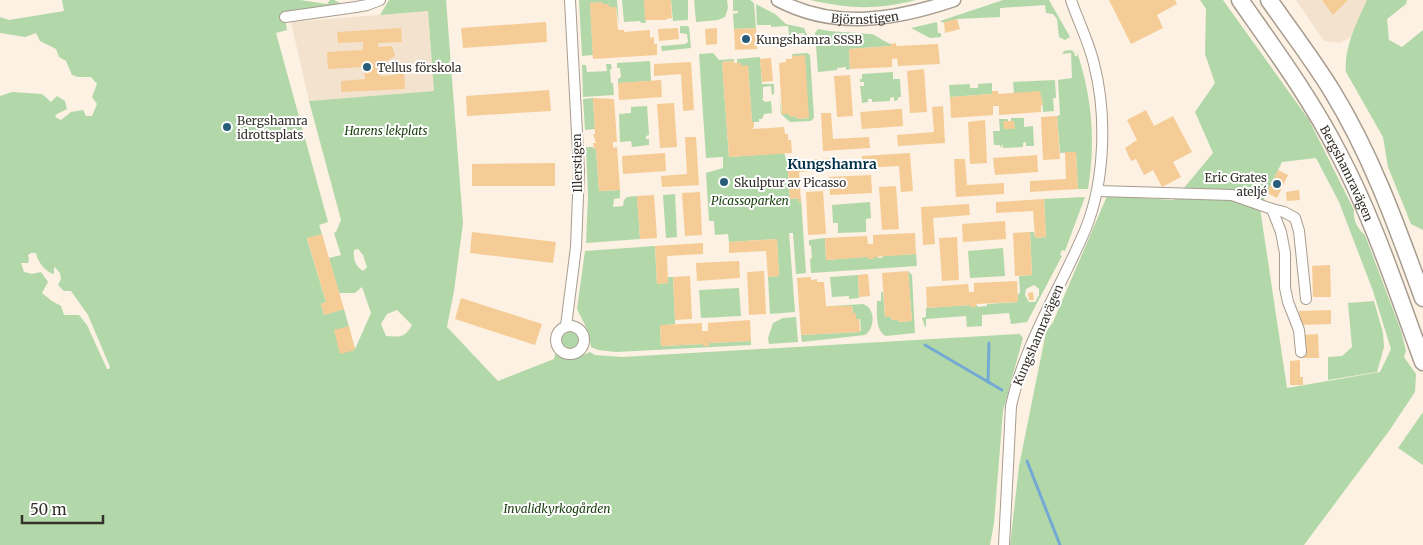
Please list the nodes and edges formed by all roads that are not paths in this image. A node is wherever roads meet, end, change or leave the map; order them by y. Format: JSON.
{"nodes":[{"id":1,"x":380,"y":0,"type":"edge"},
{"id":2,"x":570,"y":0,"type":"edge"},
{"id":3,"x":778,"y":0,"type":"edge"},
{"id":4,"x":954,"y":0,"type":"edge"},
{"id":5,"x":1064,"y":0,"type":"edge"},
{"id":6,"x":1071,"y":0,"type":"edge"},
{"id":7,"x":1240,"y":0,"type":"edge"},
{"id":8,"x":1269,"y":0,"type":"edge"},
{"id":9,"x":285,"y":17,"type":"dead end"},
{"id":10,"x":1077,"y":19,"type":"junction"},
{"id":11,"x":1098,"y":191,"type":"junction"},
{"id":12,"x":1272,"y":209,"type":"junction"},
{"id":13,"x":1423,"y":298,"type":"edge"},
{"id":14,"x":1306,"y":299,"type":"dead end"},
{"id":15,"x":566,"y":326,"type":"dead end"},
{"id":16,"x":1301,"y":352,"type":"dead end"},
{"id":17,"x":1423,"y":362,"type":"edge"},
{"id":18,"x":1004,"y":545,"type":"edge"}],
"edges":[{"from":1,"to":9,"type":"street"},
{"from":2,"to":15,"type":"street","name":"Illerstigen"},
{"from":3,"to":4,"type":"street","name":"Björnstigen"},
{"from":5,"to":10,"type":"street","name":"Kungshamravägen"},
{"from":6,"to":10,"type":"street","name":"Kungshamravägen"},
{"from":7,"to":17,"type":"highway","name":"Bergshamravägen"},
{"from":8,"to":13,"type":"highway","name":"Bergshamravägen"},
{"from":10,"to":11,"type":"street","name":"Kungshamravägen"},
{"from":11,"to":12,"type":"street"},
{"from":11,"to":18,"type":"street","name":"Kungshamravägen"},
{"from":12,"to":14,"type":"street"},
{"from":12,"to":16,"type":"street"}]}
